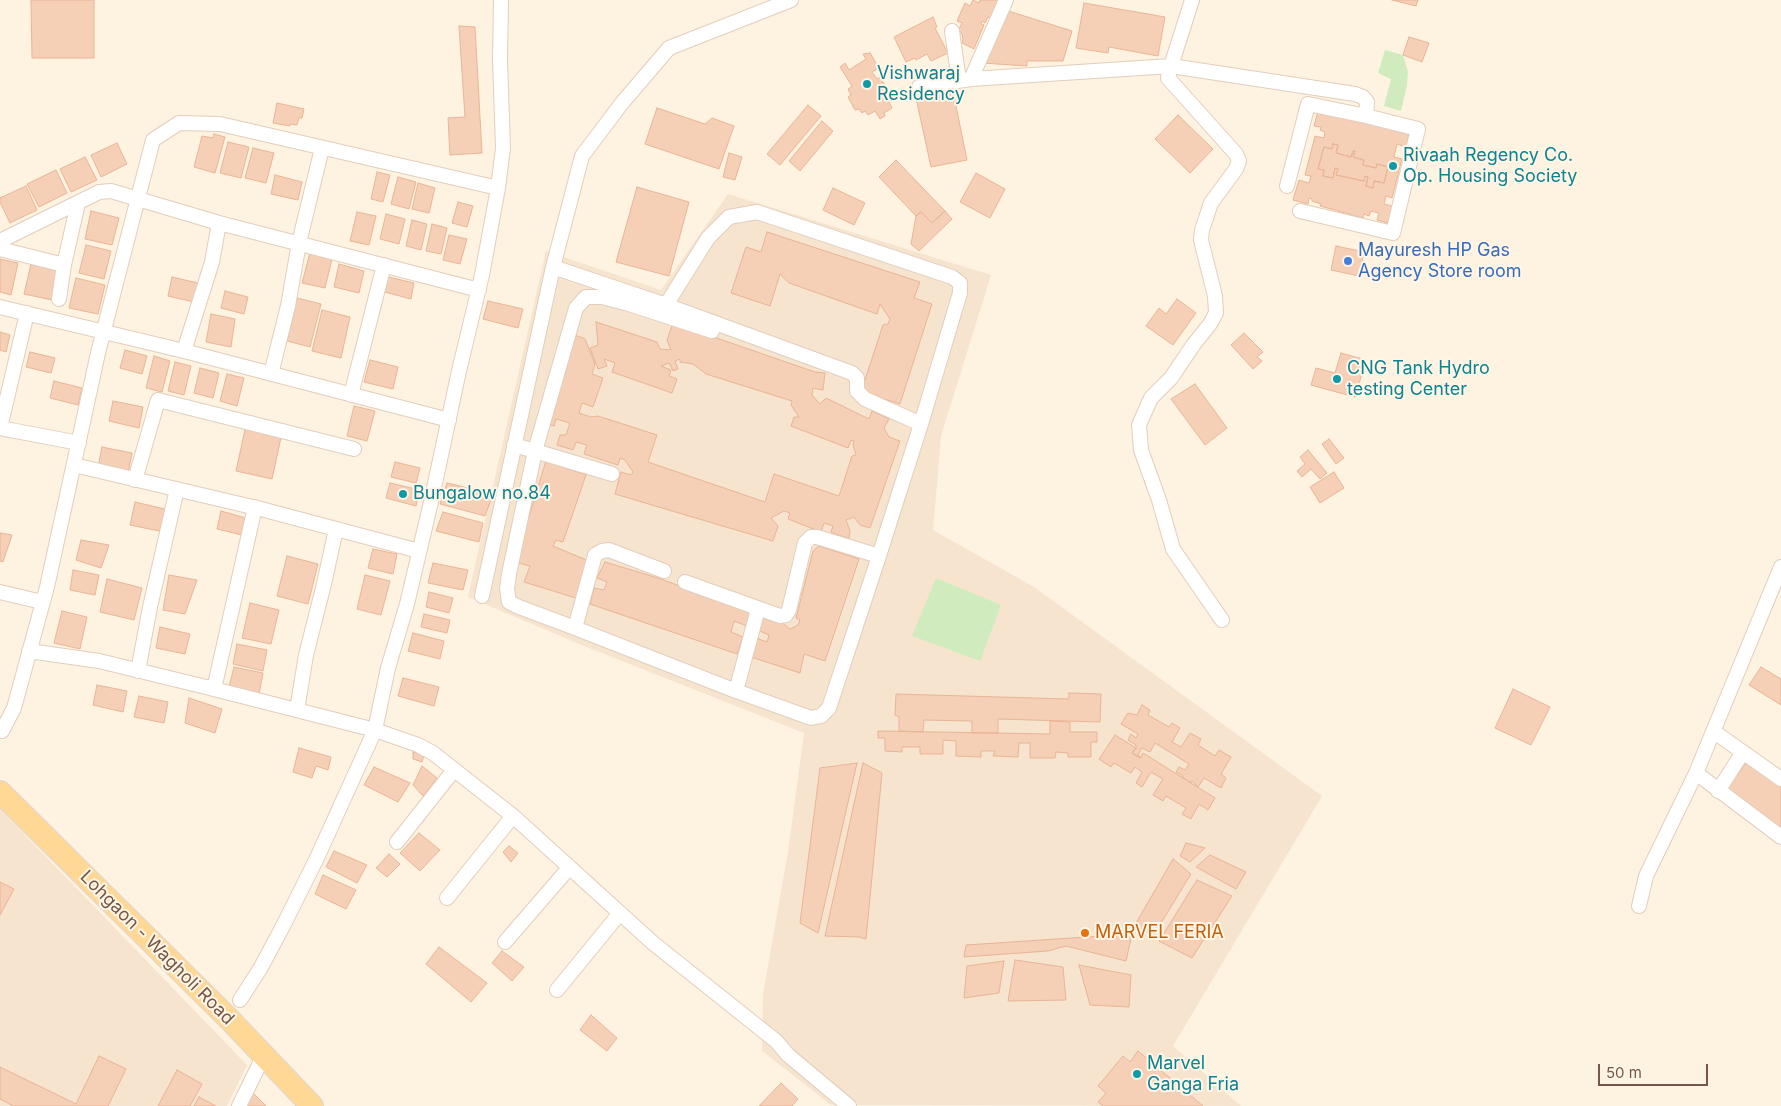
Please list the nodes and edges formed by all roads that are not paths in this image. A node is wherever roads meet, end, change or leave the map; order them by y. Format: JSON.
{"nodes":[{"id":1,"x":501,"y":0,"type":"edge"},
{"id":2,"x":791,"y":0,"type":"edge"},
{"id":3,"x":1006,"y":0,"type":"edge"},
{"id":4,"x":1192,"y":0,"type":"edge"},
{"id":5,"x":952,"y":31,"type":"dead end"},
{"id":6,"x":1171,"y":66,"type":"junction"},
{"id":7,"x":965,"y":80,"type":"junction"},
{"id":8,"x":919,"y":87,"type":"dead end"},
{"id":9,"x":1366,"y":116,"type":"junction"},
{"id":10,"x":322,"y":148,"type":"junction"},
{"id":11,"x":1287,"y":186,"type":"dead end"},
{"id":12,"x":498,"y":188,"type":"junction"},
{"id":13,"x":137,"y":199,"type":"junction"},
{"id":14,"x":78,"y":203,"type":"junction"},
{"id":15,"x":1300,"y":211,"type":"dead end"},
{"id":16,"x":219,"y":223,"type":"junction"},
{"id":17,"x":0,"y":241,"type":"edge"},
{"id":18,"x":299,"y":243,"type":"junction"},
{"id":19,"x":0,"y":249,"type":"edge"},
{"id":20,"x":64,"y":265,"type":"junction"},
{"id":21,"x":384,"y":265,"type":"junction"},
{"id":22,"x":553,"y":267,"type":"junction"},
{"id":23,"x":479,"y":290,"type":"junction"},
{"id":24,"x":59,"y":299,"type":"dead end"},
{"id":25,"x":666,"y":305,"type":"junction"},
{"id":26,"x":0,"y":307,"type":"edge"},
{"id":27,"x":27,"y":313,"type":"junction"},
{"id":28,"x":104,"y":332,"type":"junction"},
{"id":29,"x":727,"y":337,"type":"dead end"},
{"id":30,"x":184,"y":351,"type":"junction"},
{"id":31,"x":271,"y":374,"type":"junction"},
{"id":32,"x":351,"y":395,"type":"junction"},
{"id":33,"x":449,"y":420,"type":"junction"},
{"id":34,"x":921,"y":424,"type":"junction"},
{"id":35,"x":0,"y":428,"type":"edge"},
{"id":36,"x":79,"y":443,"type":"junction"},
{"id":37,"x":514,"y":445,"type":"junction"},
{"id":38,"x":354,"y":449,"type":"dead end"},
{"id":39,"x":536,"y":451,"type":"junction"},
{"id":40,"x":74,"y":465,"type":"junction"},
{"id":41,"x":612,"y":474,"type":"dead end"},
{"id":42,"x":135,"y":480,"type":"junction"},
{"id":43,"x":178,"y":489,"type":"junction"},
{"id":44,"x":254,"y":507,"type":"junction"},
{"id":45,"x":336,"y":529,"type":"junction"},
{"id":46,"x":419,"y":552,"type":"junction"},
{"id":47,"x":879,"y":556,"type":"junction"},
{"id":48,"x":1781,"y":566,"type":"edge"},
{"id":49,"x":664,"y":571,"type":"dead end"},
{"id":50,"x":685,"y":582,"type":"dead end"},
{"id":51,"x":0,"y":592,"type":"edge"},
{"id":52,"x":482,"y":596,"type":"dead end"},
{"id":53,"x":42,"y":602,"type":"junction"},
{"id":54,"x":758,"y":609,"type":"junction"},
{"id":55,"x":1222,"y":620,"type":"dead end"},
{"id":56,"x":575,"y":628,"type":"junction"},
{"id":57,"x":29,"y":651,"type":"junction"},
{"id":58,"x":138,"y":671,"type":"junction"},
{"id":59,"x":214,"y":689,"type":"junction"},
{"id":60,"x":736,"y":691,"type":"junction"},
{"id":61,"x":297,"y":710,"type":"junction"},
{"id":62,"x":375,"y":730,"type":"junction"},
{"id":63,"x":2,"y":731,"type":"dead end"},
{"id":64,"x":1714,"y":731,"type":"junction"},
{"id":65,"x":1743,"y":752,"type":"junction"},
{"id":66,"x":454,"y":770,"type":"junction"},
{"id":67,"x":1696,"y":773,"type":"junction"},
{"id":68,"x":1781,"y":779,"type":"edge"},
{"id":69,"x":1718,"y":790,"type":"junction"},
{"id":70,"x":0,"y":792,"type":"edge"},
{"id":71,"x":513,"y":816,"type":"junction"},
{"id":72,"x":1781,"y":837,"type":"edge"},
{"id":73,"x":397,"y":842,"type":"dead end"},
{"id":74,"x":570,"y":868,"type":"junction"},
{"id":75,"x":447,"y":898,"type":"dead end"},
{"id":76,"x":1639,"y":906,"type":"dead end"},
{"id":77,"x":620,"y":913,"type":"junction"},
{"id":78,"x":505,"y":942,"type":"dead end"},
{"id":79,"x":557,"y":990,"type":"dead end"},
{"id":80,"x":240,"y":1000,"type":"dead end"},
{"id":81,"x":264,"y":1055,"type":"junction"},
{"id":82,"x":307,"y":1104,"type":"edge"},
{"id":83,"x":238,"y":1106,"type":"edge"},
{"id":84,"x":849,"y":1106,"type":"edge"}],
"edges":[{"from":1,"to":12,"type":"street"},
{"from":2,"to":22,"type":"street"},
{"from":3,"to":7,"type":"street"},
{"from":4,"to":6,"type":"street"},
{"from":5,"to":7,"type":"street"},
{"from":6,"to":7,"type":"street"},
{"from":6,"to":9,"type":"street"},
{"from":6,"to":55,"type":"street"},
{"from":7,"to":8,"type":"street"},
{"from":9,"to":11,"type":"street"},
{"from":9,"to":15,"type":"street"},
{"from":10,"to":12,"type":"street"},
{"from":10,"to":13,"type":"street"},
{"from":10,"to":18,"type":"street"},
{"from":12,"to":23,"type":"street"},
{"from":13,"to":14,"type":"street"},
{"from":13,"to":16,"type":"street"},
{"from":13,"to":28,"type":"street"},
{"from":14,"to":17,"type":"street"},
{"from":14,"to":20,"type":"street"},
{"from":16,"to":18,"type":"street"},
{"from":16,"to":30,"type":"street"},
{"from":18,"to":21,"type":"street"},
{"from":18,"to":31,"type":"street"},
{"from":19,"to":20,"type":"street"},
{"from":20,"to":24,"type":"street"},
{"from":21,"to":23,"type":"street"},
{"from":21,"to":32,"type":"street"},
{"from":22,"to":25,"type":"street"},
{"from":22,"to":37,"type":"street"},
{"from":23,"to":33,"type":"street"},
{"from":25,"to":34,"type":"street"},
{"from":25,"to":34,"type":"street"},
{"from":26,"to":27,"type":"street"},
{"from":27,"to":28,"type":"street"},
{"from":27,"to":35,"type":"street"},
{"from":28,"to":30,"type":"street"},
{"from":28,"to":36,"type":"street"},
{"from":29,"to":39,"type":"street"},
{"from":30,"to":31,"type":"street"},
{"from":31,"to":32,"type":"street"},
{"from":32,"to":33,"type":"street"},
{"from":33,"to":46,"type":"street"},
{"from":34,"to":47,"type":"street"},
{"from":35,"to":36,"type":"street"},
{"from":36,"to":40,"type":"street"},
{"from":37,"to":39,"type":"street"},
{"from":37,"to":52,"type":"street"},
{"from":38,"to":42,"type":"street"},
{"from":39,"to":41,"type":"street"},
{"from":39,"to":56,"type":"street"},
{"from":40,"to":42,"type":"street"},
{"from":40,"to":53,"type":"street"},
{"from":42,"to":43,"type":"street"},
{"from":43,"to":44,"type":"street"},
{"from":43,"to":58,"type":"street"},
{"from":44,"to":45,"type":"street"},
{"from":44,"to":59,"type":"street"},
{"from":45,"to":46,"type":"street"},
{"from":45,"to":61,"type":"street"},
{"from":46,"to":62,"type":"street"},
{"from":47,"to":54,"type":"street"},
{"from":47,"to":60,"type":"street"},
{"from":48,"to":64,"type":"street"},
{"from":49,"to":56,"type":"street"},
{"from":50,"to":54,"type":"street"},
{"from":51,"to":53,"type":"street"},
{"from":53,"to":57,"type":"street"},
{"from":54,"to":60,"type":"street"},
{"from":56,"to":60,"type":"street"},
{"from":57,"to":58,"type":"street"},
{"from":57,"to":63,"type":"street"},
{"from":58,"to":59,"type":"street"},
{"from":59,"to":61,"type":"street"},
{"from":61,"to":62,"type":"street"},
{"from":62,"to":66,"type":"street"},
{"from":62,"to":80,"type":"street"},
{"from":64,"to":65,"type":"street"},
{"from":64,"to":67,"type":"street"},
{"from":65,"to":68,"type":"street"},
{"from":65,"to":69,"type":"street"},
{"from":66,"to":71,"type":"street"},
{"from":66,"to":73,"type":"street"},
{"from":67,"to":69,"type":"street"},
{"from":67,"to":76,"type":"street"},
{"from":69,"to":72,"type":"street"},
{"from":70,"to":81,"type":"main road","name":"Lohgaon - Wagholi Road"},
{"from":71,"to":74,"type":"street"},
{"from":71,"to":75,"type":"street"},
{"from":74,"to":77,"type":"street"},
{"from":74,"to":78,"type":"street"},
{"from":77,"to":79,"type":"street"},
{"from":77,"to":84,"type":"street"},
{"from":81,"to":82,"type":"main road","name":"Lohgaon - Wagholi Road"},
{"from":81,"to":83,"type":"street"}]}
